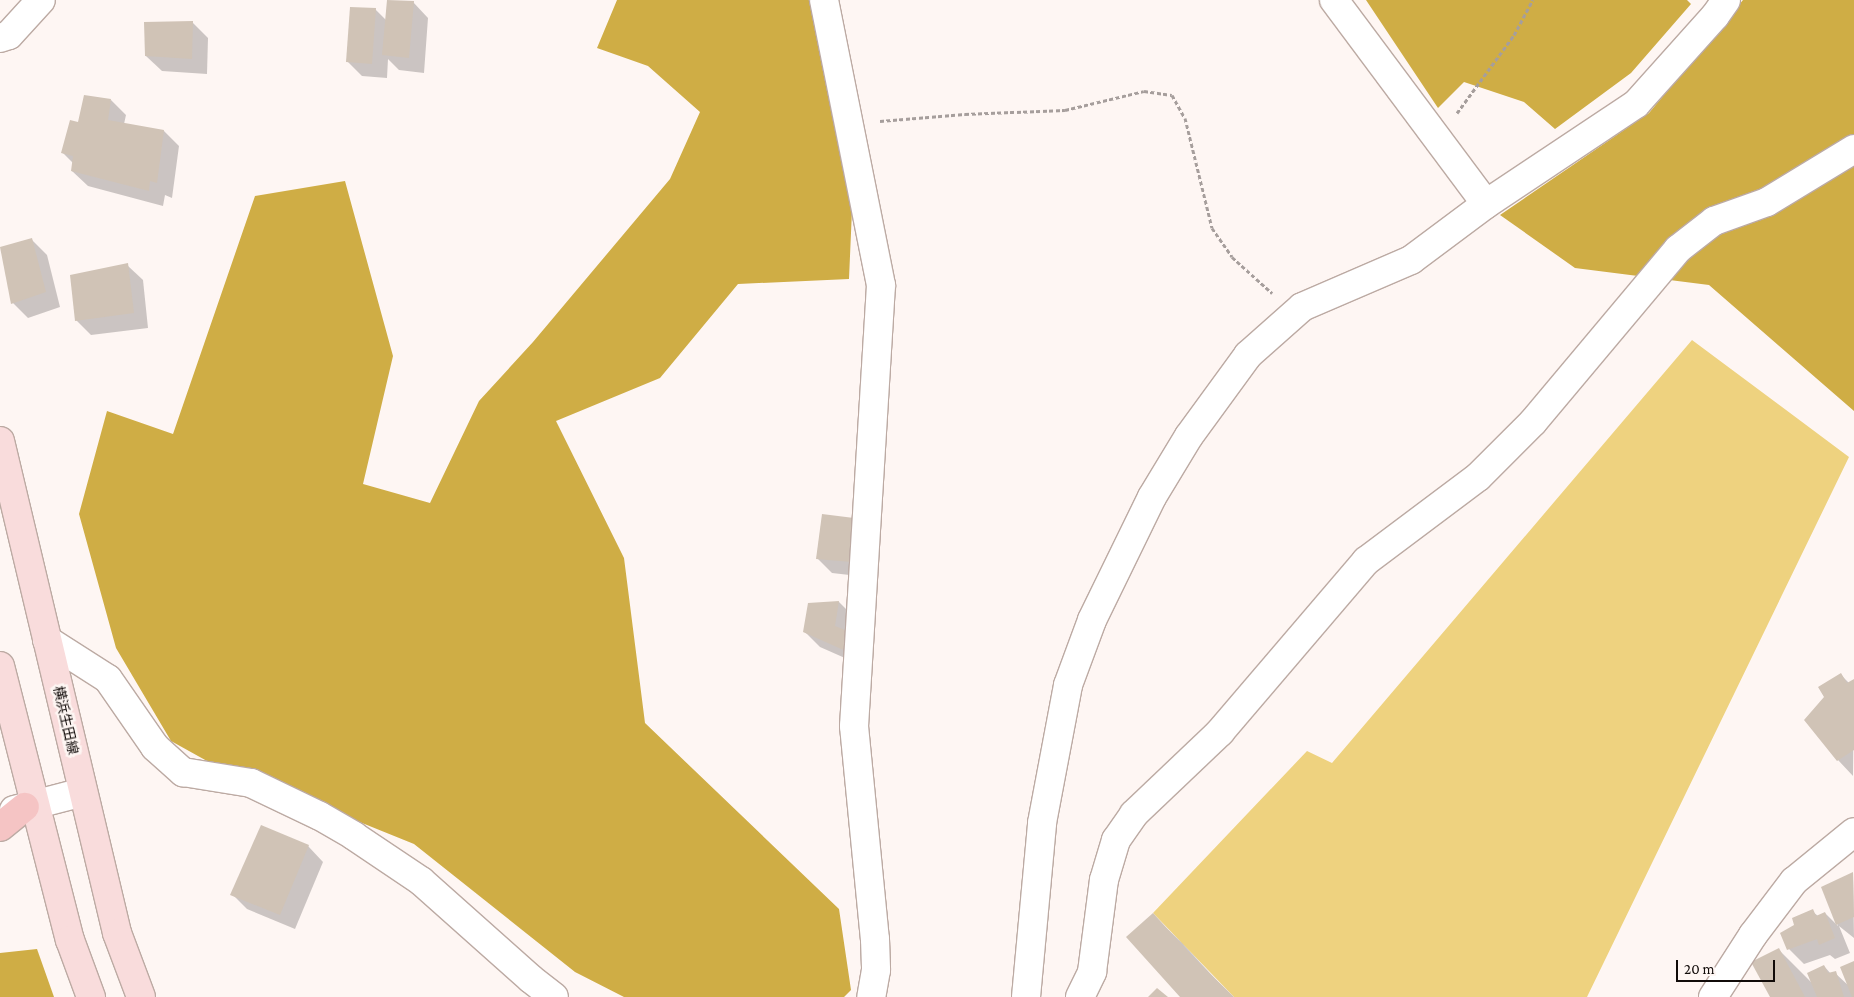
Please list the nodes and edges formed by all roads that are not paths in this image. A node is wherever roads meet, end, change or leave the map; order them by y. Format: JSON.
{"nodes":[{"id":1,"x":41,"y":0,"type":"edge"},
{"id":2,"x":824,"y":0,"type":"edge"},
{"id":3,"x":1334,"y":0,"type":"edge"},
{"id":4,"x":1726,"y":0,"type":"edge"},
{"id":5,"x":0,"y":38,"type":"edge"},
{"id":6,"x":1854,"y":149,"type":"edge"},
{"id":7,"x":1486,"y":204,"type":"junction"},
{"id":8,"x":0,"y":441,"type":"edge"},
{"id":9,"x":47,"y":640,"type":"junction"},
{"id":10,"x":0,"y":666,"type":"edge"},
{"id":11,"x":83,"y":792,"type":"junction"},
{"id":12,"x":20,"y":808,"type":"edge"},
{"id":13,"x":0,"y":827,"type":"edge"},
{"id":14,"x":1854,"y":832,"type":"edge"},
{"id":15,"x":91,"y":997,"type":"edge"},
{"id":16,"x":141,"y":997,"type":"edge"},
{"id":17,"x":554,"y":997,"type":"edge"},
{"id":18,"x":871,"y":997,"type":"edge"},
{"id":19,"x":1026,"y":997,"type":"edge"},
{"id":20,"x":1080,"y":997,"type":"edge"},
{"id":21,"x":1713,"y":997,"type":"edge"}],
"edges":[{"from":1,"to":5,"type":"street"},
{"from":2,"to":18,"type":"street"},
{"from":3,"to":7,"type":"street"},
{"from":4,"to":7,"type":"street"},
{"from":6,"to":20,"type":"street"},
{"from":7,"to":19,"type":"street"},
{"from":8,"to":9,"type":"main road","name":"横浜生田線"},
{"from":9,"to":11,"type":"main road","name":"横浜生田線"},
{"from":9,"to":17,"type":"street"},
{"from":10,"to":12,"type":"main road"},
{"from":11,"to":12,"type":"street"},
{"from":11,"to":16,"type":"main road","name":"横浜生田線"},
{"from":12,"to":13,"type":"highway"},
{"from":12,"to":15,"type":"main road"},
{"from":14,"to":21,"type":"street"}]}
